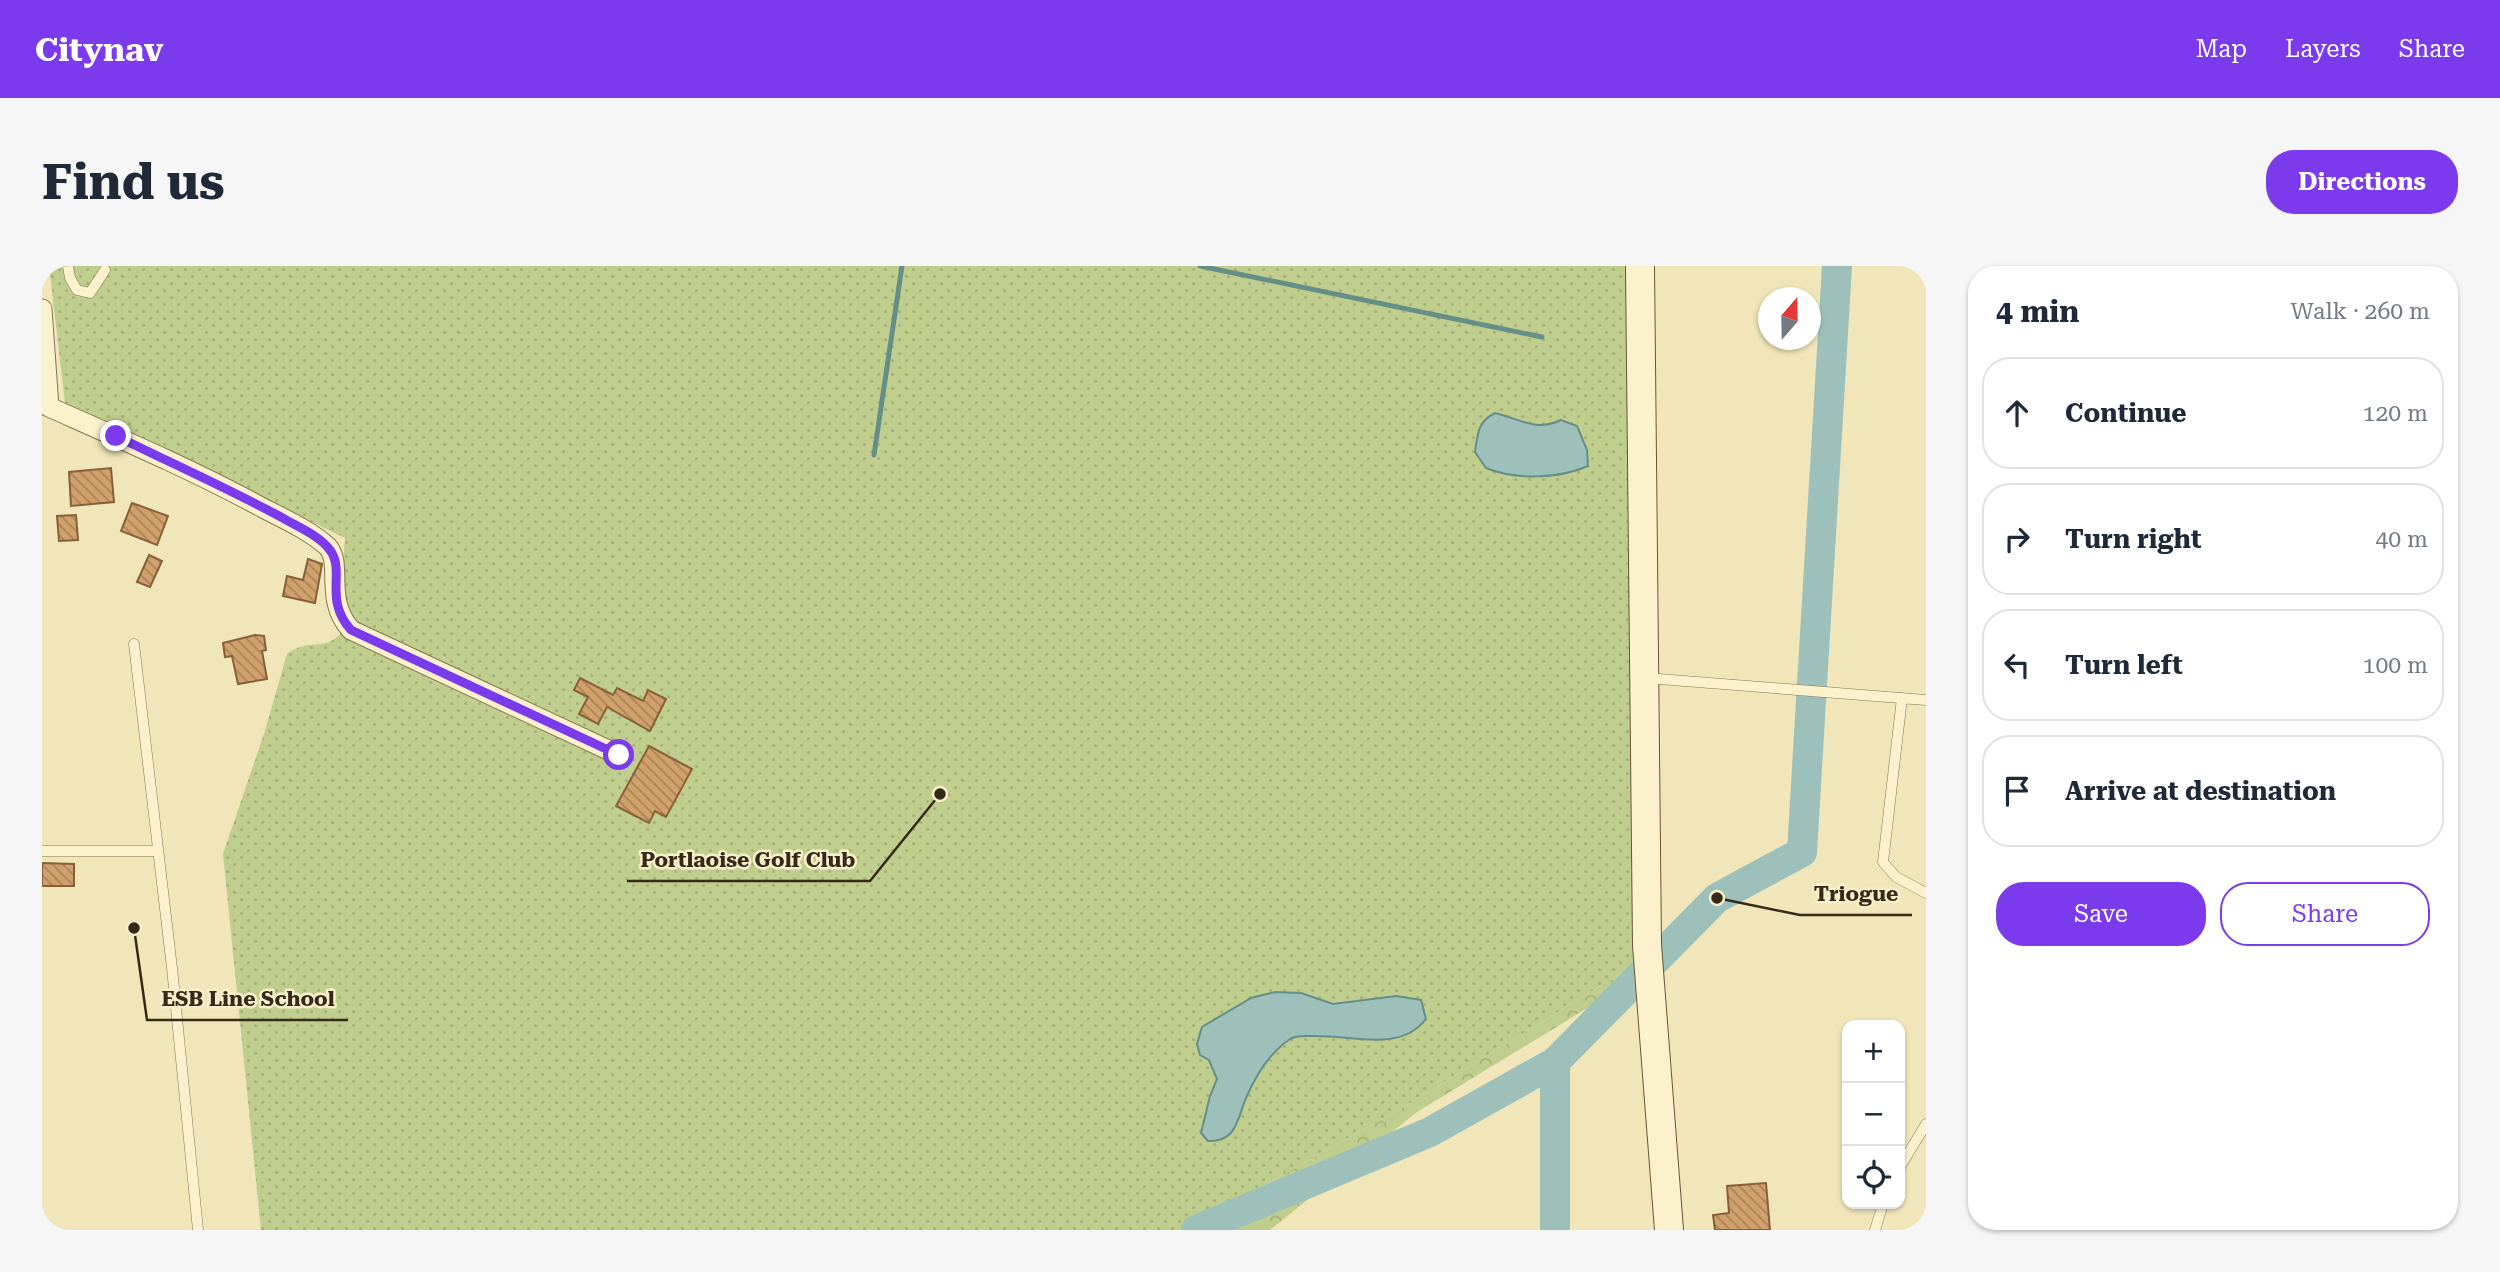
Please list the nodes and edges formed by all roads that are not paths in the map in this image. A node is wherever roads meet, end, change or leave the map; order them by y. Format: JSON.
{"nodes":[{"id":1,"x":68,"y":266,"type":"edge"},
{"id":2,"x":1640,"y":266,"type":"edge"},
{"id":3,"x":105,"y":270,"type":"dead end"},
{"id":4,"x":42,"y":309,"type":"edge"},
{"id":5,"x":134,"y":644,"type":"dead end"},
{"id":6,"x":1642,"y":678,"type":"junction"},
{"id":7,"x":1902,"y":698,"type":"junction"},
{"id":8,"x":1926,"y":700,"type":"edge"},
{"id":9,"x":619,"y":755,"type":"dead end"},
{"id":10,"x":42,"y":850,"type":"edge"},
{"id":11,"x":158,"y":851,"type":"junction"},
{"id":12,"x":1926,"y":893,"type":"edge"},
{"id":13,"x":1926,"y":1124,"type":"edge"},
{"id":14,"x":1905,"y":1159,"type":"edge"},
{"id":15,"x":1881,"y":1209,"type":"edge"},
{"id":16,"x":198,"y":1230,"type":"edge"},
{"id":17,"x":1669,"y":1230,"type":"edge"},
{"id":18,"x":1875,"y":1230,"type":"edge"}],
"edges":[{"from":1,"to":3,"type":"lane"},
{"from":2,"to":6,"type":"main road"},
{"from":4,"to":9,"type":"street"},
{"from":5,"to":11,"type":"lane"},
{"from":6,"to":7,"type":"lane"},
{"from":6,"to":17,"type":"main road"},
{"from":7,"to":8,"type":"lane"},
{"from":7,"to":12,"type":"lane"},
{"from":10,"to":11,"type":"lane"},
{"from":11,"to":16,"type":"lane"},
{"from":13,"to":14,"type":"lane"},
{"from":15,"to":18,"type":"lane"}]}
